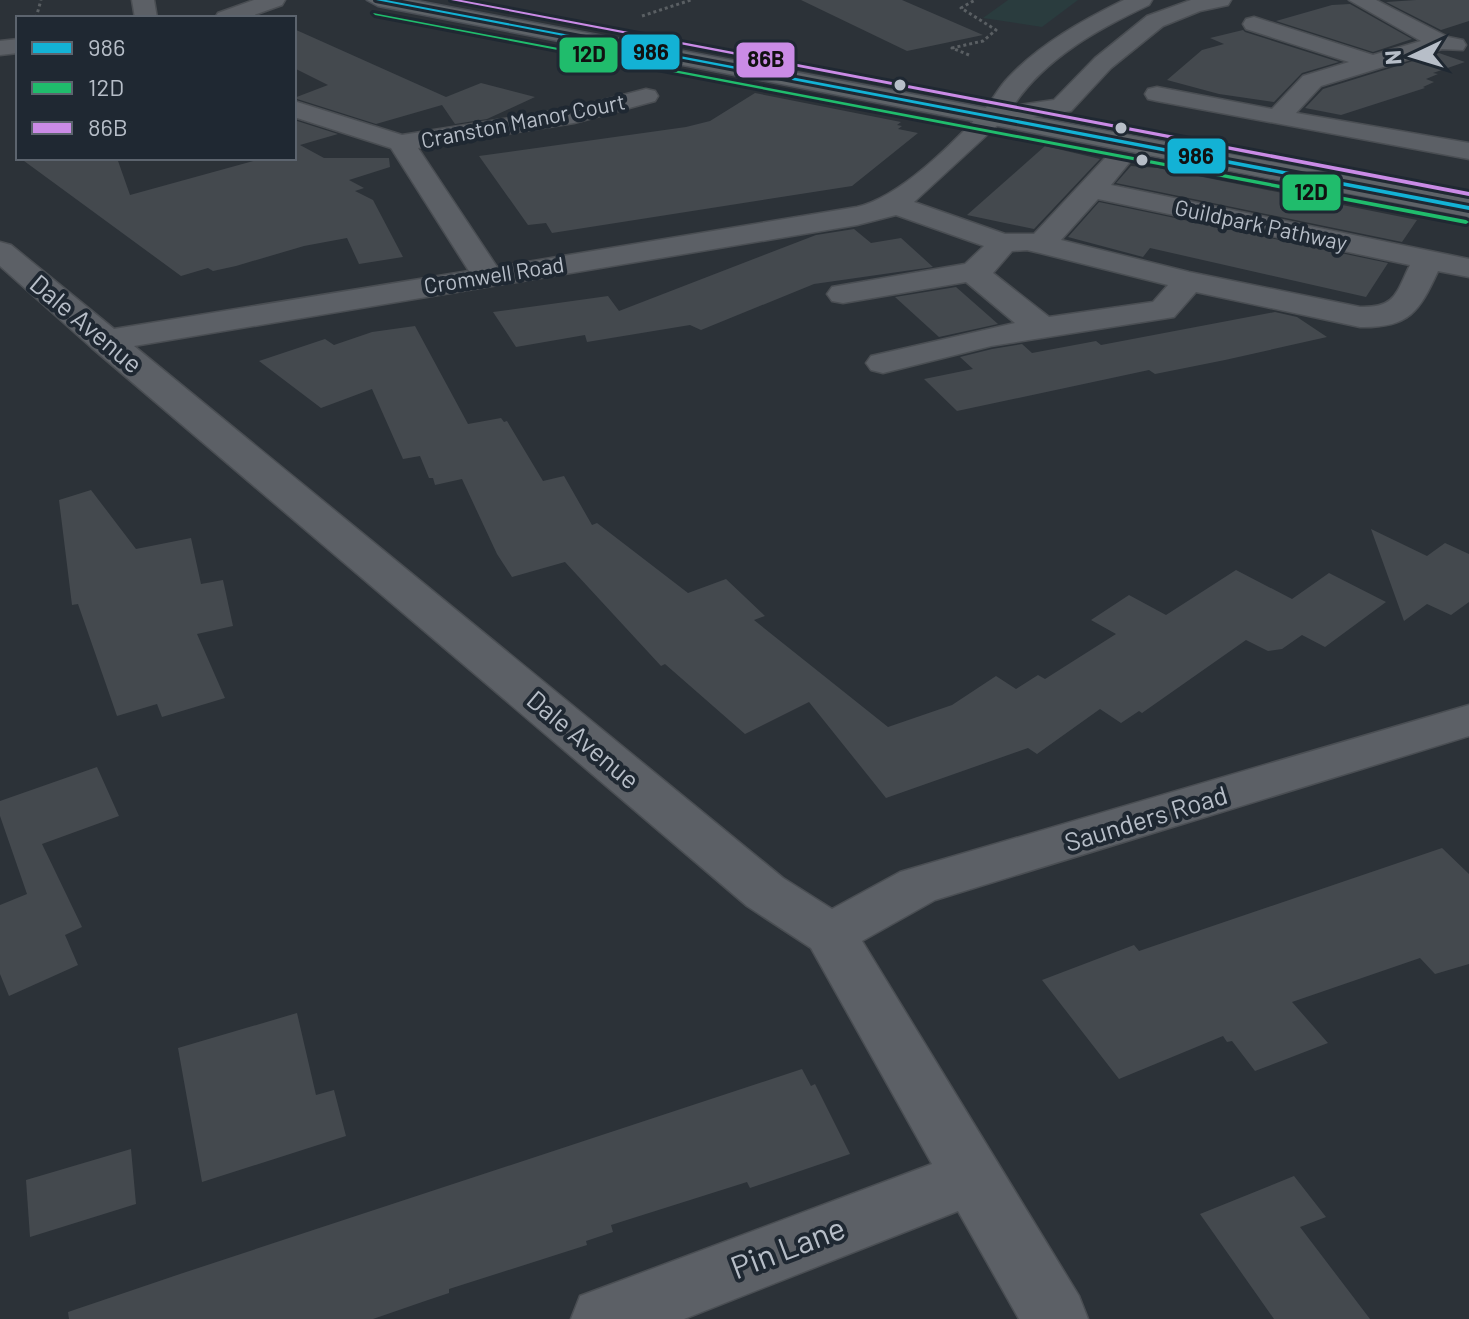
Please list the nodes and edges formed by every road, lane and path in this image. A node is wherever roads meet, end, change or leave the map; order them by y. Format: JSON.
{"nodes":[{"id":1,"x":274,"y":0,"type":"edge"},
{"id":2,"x":378,"y":0,"type":"edge"},
{"id":3,"x":476,"y":0,"type":"edge"},
{"id":4,"x":691,"y":0,"type":"edge"},
{"id":5,"x":975,"y":0,"type":"edge"},
{"id":6,"x":1141,"y":0,"type":"edge"},
{"id":7,"x":1220,"y":0,"type":"edge"},
{"id":8,"x":1360,"y":0,"type":"edge"},
{"id":9,"x":231,"y":16,"type":"edge"},
{"id":10,"x":642,"y":16,"type":"dead end"},
{"id":11,"x":1254,"y":24,"type":"dead end"},
{"id":12,"x":1441,"y":42,"type":"junction"},
{"id":13,"x":1469,"y":48,"type":"edge"},
{"id":14,"x":969,"y":55,"type":"dead end"},
{"id":15,"x":1371,"y":62,"type":"junction"},
{"id":16,"x":1157,"y":94,"type":"dead end"},
{"id":17,"x":646,"y":96,"type":"dead end"},
{"id":18,"x":1000,"y":106,"type":"junction"},
{"id":19,"x":1062,"y":106,"type":"junction"},
{"id":20,"x":296,"y":110,"type":"edge"},
{"id":21,"x":1278,"y":118,"type":"junction"},
{"id":22,"x":401,"y":143,"type":"junction"},
{"id":23,"x":1469,"y":151,"type":"edge"},
{"id":24,"x":1116,"y":163,"type":"dead end"},
{"id":25,"x":1469,"y":182,"type":"edge"},
{"id":26,"x":1093,"y":190,"type":"junction"},
{"id":27,"x":893,"y":204,"type":"junction"},
{"id":28,"x":1469,"y":208,"type":"edge"},
{"id":29,"x":1003,"y":243,"type":"junction"},
{"id":30,"x":1041,"y":244,"type":"junction"},
{"id":31,"x":0,"y":251,"type":"edge"},
{"id":32,"x":1428,"y":260,"type":"junction"},
{"id":33,"x":1469,"y":268,"type":"edge"},
{"id":34,"x":972,"y":272,"type":"junction"},
{"id":35,"x":487,"y":275,"type":"junction"},
{"id":36,"x":1189,"y":281,"type":"junction"},
{"id":37,"x":843,"y":294,"type":"dead end"},
{"id":38,"x":1042,"y":328,"type":"junction"},
{"id":39,"x":104,"y":341,"type":"junction"},
{"id":40,"x":883,"y":363,"type":"dead end"},
{"id":41,"x":1469,"y":720,"type":"edge"},
{"id":42,"x":830,"y":934,"type":"junction"},
{"id":43,"x":972,"y":1177,"type":"junction"},
{"id":44,"x":604,"y":1319,"type":"edge"},
{"id":45,"x":1055,"y":1319,"type":"edge"}],
"edges":[{"from":1,"to":9,"type":"street"},
{"from":2,"to":18,"type":"main road"},
{"from":3,"to":18,"type":"main road"},
{"from":4,"to":10,"type":"path"},
{"from":5,"to":14,"type":"path"},
{"from":6,"to":18,"type":"street","name":"Cromwell Road"},
{"from":7,"to":19,"type":"street"},
{"from":8,"to":12,"type":"street"},
{"from":11,"to":15,"type":"street"},
{"from":12,"to":13,"type":"street"},
{"from":12,"to":15,"type":"street"},
{"from":15,"to":21,"type":"street"},
{"from":16,"to":21,"type":"street"},
{"from":17,"to":22,"type":"street","name":"Cranston Manor Court"},
{"from":18,"to":19,"type":"street"},
{"from":18,"to":27,"type":"street","name":"Cromwell Road"},
{"from":18,"to":28,"type":"main road"},
{"from":19,"to":25,"type":"main road"},
{"from":20,"to":22,"type":"street"},
{"from":21,"to":23,"type":"street"},
{"from":22,"to":35,"type":"street"},
{"from":24,"to":26,"type":"street"},
{"from":26,"to":30,"type":"street"},
{"from":26,"to":32,"type":"street","name":"Guildpark Pathway"},
{"from":27,"to":29,"type":"street"},
{"from":27,"to":35,"type":"street","name":"Cromwell Road"},
{"from":29,"to":30,"type":"street"},
{"from":29,"to":34,"type":"street"},
{"from":30,"to":36,"type":"street"},
{"from":31,"to":39,"type":"street","name":"Dale Avenue"},
{"from":32,"to":33,"type":"street","name":"Guildpark Pathway"},
{"from":32,"to":36,"type":"street"},
{"from":34,"to":37,"type":"street"},
{"from":34,"to":38,"type":"street"},
{"from":35,"to":39,"type":"street","name":"Cromwell Road"},
{"from":36,"to":38,"type":"street"},
{"from":38,"to":40,"type":"street"},
{"from":39,"to":42,"type":"street","name":"Dale Avenue"},
{"from":41,"to":42,"type":"street","name":"Saunders Road"},
{"from":42,"to":43,"type":"street","name":"Dale Avenue"},
{"from":43,"to":44,"type":"street","name":"Pin Lane"},
{"from":43,"to":45,"type":"street","name":"Dale Avenue"}]}
